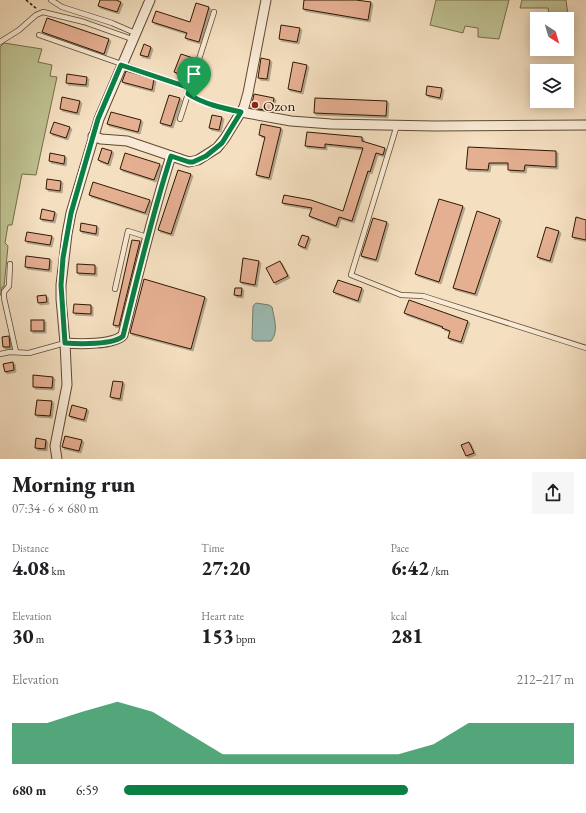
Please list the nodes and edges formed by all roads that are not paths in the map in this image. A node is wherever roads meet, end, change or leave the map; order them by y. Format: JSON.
{"nodes":[{"id":1,"x":51,"y":0,"type":"edge"},
{"id":2,"x":150,"y":0,"type":"edge"},
{"id":3,"x":266,"y":0,"type":"edge"},
{"id":4,"x":214,"y":12,"type":"dead end"},
{"id":5,"x":39,"y":35,"type":"dead end"},
{"id":6,"x":134,"y":36,"type":"junction"},
{"id":7,"x":0,"y":42,"type":"edge"},
{"id":8,"x":121,"y":65,"type":"junction"},
{"id":9,"x":190,"y":88,"type":"junction"},
{"id":10,"x":188,"y":94,"type":"junction"},
{"id":11,"x":241,"y":112,"type":"junction"},
{"id":12,"x":180,"y":119,"type":"dead end"},
{"id":13,"x":397,"y":125,"type":"junction"},
{"id":14,"x":586,"y":125,"type":"edge"},
{"id":15,"x":93,"y":136,"type":"junction"},
{"id":16,"x":171,"y":156,"type":"junction"},
{"id":17,"x":147,"y":237,"type":"junction"},
{"id":18,"x":10,"y":264,"type":"dead end"},
{"id":19,"x":115,"y":289,"type":"dead end"},
{"id":20,"x":65,"y":343,"type":"junction"},
{"id":21,"x":586,"y":348,"type":"edge"},
{"id":22,"x":16,"y":352,"type":"junction"},
{"id":23,"x":0,"y":354,"type":"edge"},
{"id":24,"x":57,"y":459,"type":"edge"}],
"edges":[{"from":1,"to":6,"type":"lane"},
{"from":2,"to":6,"type":"street"},
{"from":3,"to":11,"type":"street"},
{"from":4,"to":9,"type":"lane"},
{"from":5,"to":8,"type":"lane"},
{"from":6,"to":7,"type":"lane"},
{"from":6,"to":8,"type":"street"},
{"from":8,"to":9,"type":"lane"},
{"from":8,"to":15,"type":"street"},
{"from":9,"to":10,"type":"lane"},
{"from":10,"to":11,"type":"lane"},
{"from":10,"to":12,"type":"lane"},
{"from":11,"to":13,"type":"street"},
{"from":11,"to":16,"type":"street"},
{"from":13,"to":14,"type":"street"},
{"from":13,"to":21,"type":"lane"},
{"from":15,"to":16,"type":"street"},
{"from":15,"to":20,"type":"street"},
{"from":16,"to":17,"type":"street"},
{"from":17,"to":19,"type":"lane"},
{"from":17,"to":20,"type":"street"},
{"from":18,"to":22,"type":"lane"},
{"from":20,"to":22,"type":"lane"},
{"from":20,"to":24,"type":"street"},
{"from":22,"to":23,"type":"lane"}]}
